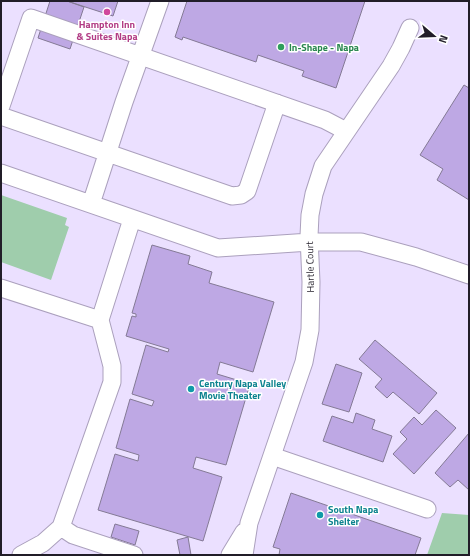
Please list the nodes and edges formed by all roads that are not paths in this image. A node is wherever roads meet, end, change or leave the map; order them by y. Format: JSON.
{"nodes":[{"id":1,"x":160,"y":1,"type":"edge"},
{"id":2,"x":410,"y":28,"type":"dead end"},
{"id":3,"x":141,"y":57,"type":"junction"},
{"id":4,"x":277,"y":104,"type":"junction"},
{"id":5,"x":1,"y":106,"type":"edge"},
{"id":6,"x":1,"y":116,"type":"edge"},
{"id":7,"x":346,"y":131,"type":"junction"},
{"id":8,"x":108,"y":152,"type":"junction"},
{"id":9,"x":1,"y":173,"type":"edge"},
{"id":10,"x":91,"y":204,"type":"junction"},
{"id":11,"x":132,"y":219,"type":"junction"},
{"id":12,"x":310,"y":242,"type":"junction"},
{"id":13,"x":469,"y":275,"type":"edge"},
{"id":14,"x":1,"y":288,"type":"edge"},
{"id":15,"x":100,"y":320,"type":"junction"},
{"id":16,"x":272,"y":456,"type":"junction"},
{"id":17,"x":427,"y":509,"type":"dead end"},
{"id":18,"x":249,"y":523,"type":"junction"},
{"id":19,"x":61,"y":527,"type":"junction"},
{"id":20,"x":21,"y":555,"type":"edge"},
{"id":21,"x":134,"y":555,"type":"edge"},
{"id":22,"x":230,"y":555,"type":"edge"},
{"id":23,"x":244,"y":555,"type":"edge"}],
"edges":[{"from":1,"to":3,"type":"street"},
{"from":2,"to":7,"type":"street","name":"Hartle Court"},
{"from":3,"to":4,"type":"street"},
{"from":3,"to":5,"type":"street"},
{"from":3,"to":8,"type":"street"},
{"from":4,"to":7,"type":"street"},
{"from":4,"to":8,"type":"street"},
{"from":6,"to":8,"type":"street"},
{"from":7,"to":12,"type":"street","name":"Hartle Court"},
{"from":8,"to":10,"type":"street"},
{"from":9,"to":10,"type":"street"},
{"from":10,"to":11,"type":"street"},
{"from":11,"to":12,"type":"street"},
{"from":11,"to":15,"type":"street"},
{"from":12,"to":13,"type":"street"},
{"from":12,"to":16,"type":"street","name":"Hartle Court"},
{"from":14,"to":15,"type":"street"},
{"from":15,"to":19,"type":"street"},
{"from":16,"to":17,"type":"street"},
{"from":16,"to":18,"type":"street","name":"Hartle Court"},
{"from":18,"to":22,"type":"street","name":"Hartle Court"},
{"from":18,"to":23,"type":"street","name":"Hartle Court"},
{"from":19,"to":20,"type":"street"},
{"from":19,"to":21,"type":"street"}]}
